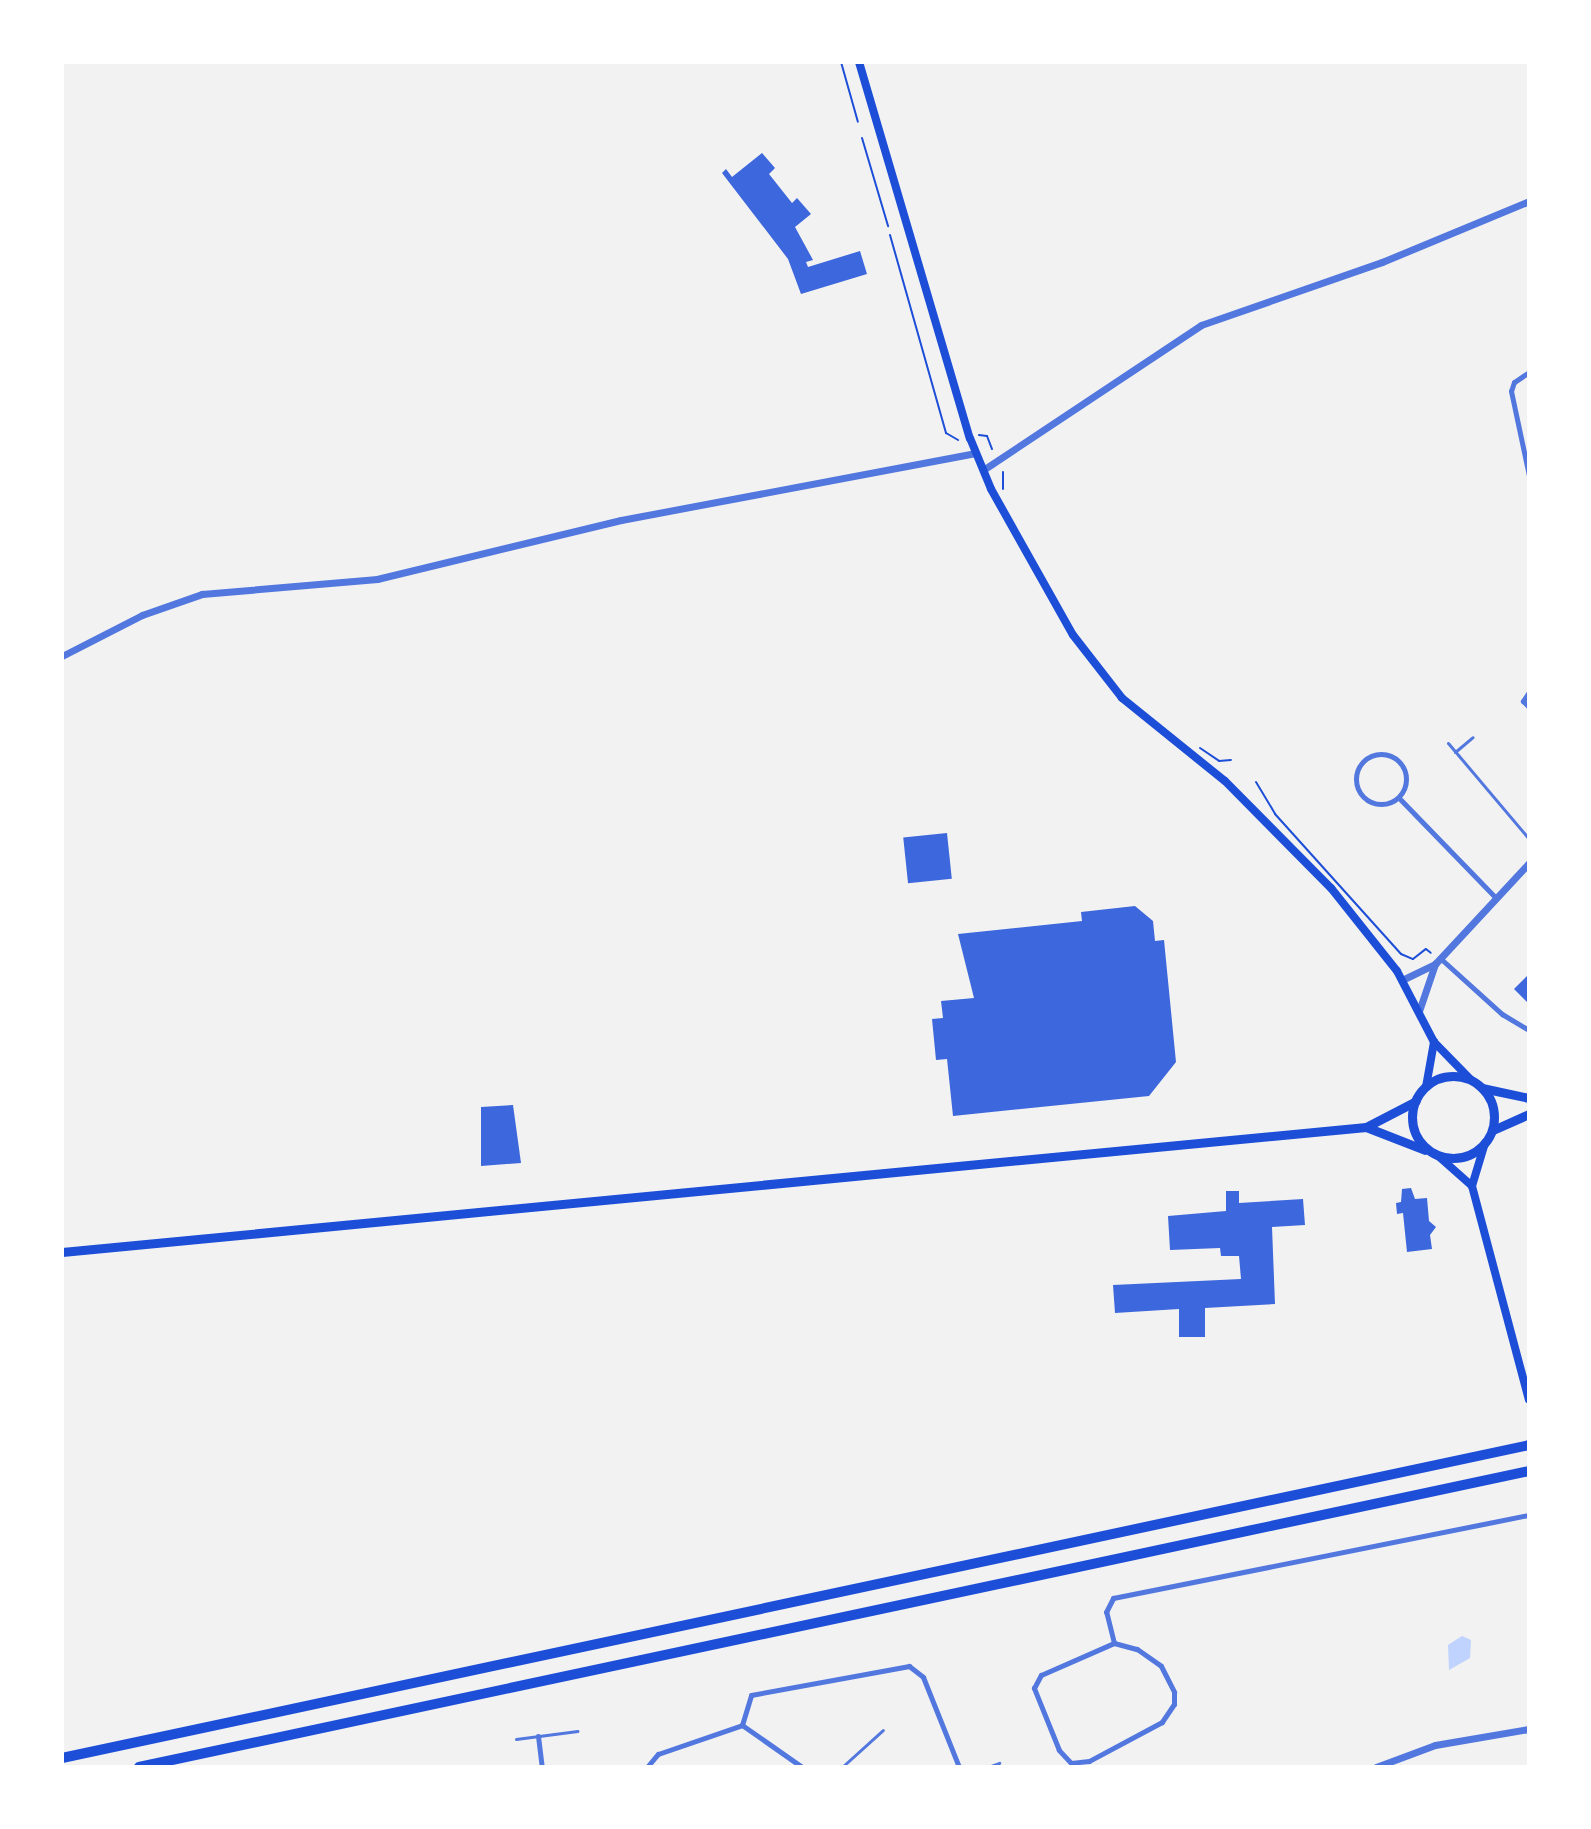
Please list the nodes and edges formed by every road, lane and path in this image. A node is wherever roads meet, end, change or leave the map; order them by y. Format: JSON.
{"nodes":[{"id":1,"x":841,"y":62,"type":"edge"},
{"id":2,"x":859,"y":62,"type":"edge"},
{"id":3,"x":858,"y":122,"type":"dead end"},
{"id":4,"x":862,"y":138,"type":"dead end"},
{"id":5,"x":1529,"y":201,"type":"edge"},
{"id":6,"x":888,"y":226,"type":"dead end"},
{"id":7,"x":890,"y":235,"type":"dead end"},
{"id":8,"x":1529,"y":372,"type":"edge"},
{"id":9,"x":978,"y":435,"type":"dead end"},
{"id":10,"x":958,"y":440,"type":"dead end"},
{"id":11,"x":992,"y":449,"type":"dead end"},
{"id":12,"x":976,"y":453,"type":"junction"},
{"id":13,"x":983,"y":470,"type":"junction"},
{"id":14,"x":1003,"y":472,"type":"dead end"},
{"id":15,"x":1529,"y":476,"type":"edge"},
{"id":16,"x":1004,"y":494,"type":"dead end"},
{"id":17,"x":62,"y":656,"type":"edge"},
{"id":18,"x":1529,"y":692,"type":"edge"},
{"id":19,"x":1529,"y":707,"type":"edge"},
{"id":20,"x":1473,"y":737,"type":"dead end"},
{"id":21,"x":1194,"y":743,"type":"dead end"},
{"id":22,"x":1448,"y":743,"type":"dead end"},
{"id":23,"x":1455,"y":752,"type":"junction"},
{"id":24,"x":1231,"y":760,"type":"dead end"},
{"id":25,"x":1399,"y":798,"type":"junction"},
{"id":26,"x":1529,"y":839,"type":"edge"},
{"id":27,"x":1529,"y":863,"type":"edge"},
{"id":28,"x":1495,"y":897,"type":"junction"},
{"id":29,"x":1431,"y":953,"type":"dead end"},
{"id":30,"x":1417,"y":958,"type":"dead end"},
{"id":31,"x":1438,"y":961,"type":"junction"},
{"id":32,"x":1402,"y":980,"type":"junction"},
{"id":33,"x":1419,"y":1011,"type":"junction"},
{"id":34,"x":1529,"y":1030,"type":"edge"},
{"id":35,"x":1434,"y":1042,"type":"junction"},
{"id":36,"x":1472,"y":1081,"type":"junction"},
{"id":37,"x":1426,"y":1087,"type":"junction"},
{"id":38,"x":1482,"y":1088,"type":"junction"},
{"id":39,"x":1529,"y":1098,"type":"edge"},
{"id":40,"x":1416,"y":1101,"type":"junction"},
{"id":41,"x":1529,"y":1114,"type":"edge"},
{"id":42,"x":1366,"y":1127,"type":"junction"},
{"id":43,"x":1492,"y":1131,"type":"junction"},
{"id":44,"x":1485,"y":1143,"type":"junction"},
{"id":45,"x":1434,"y":1153,"type":"junction"},
{"id":46,"x":1472,"y":1186,"type":"junction"},
{"id":47,"x":62,"y":1252,"type":"edge"},
{"id":48,"x":1529,"y":1397,"type":"edge"},
{"id":49,"x":1525,"y":1446,"type":"edge"},
{"id":50,"x":1526,"y":1472,"type":"edge"},
{"id":51,"x":1529,"y":1515,"type":"edge"},
{"id":52,"x":1114,"y":1643,"type":"junction"},
{"id":53,"x":742,"y":1725,"type":"junction"},
{"id":54,"x":1529,"y":1729,"type":"edge"},
{"id":55,"x":883,"y":1730,"type":"dead end"},
{"id":56,"x":577,"y":1731,"type":"dead end"},
{"id":57,"x":538,"y":1736,"type":"junction"},
{"id":58,"x":516,"y":1739,"type":"dead end"},
{"id":59,"x":62,"y":1758,"type":"edge"},
{"id":60,"x":999,"y":1763,"type":"dead end"},
{"id":61,"x":139,"y":1767,"type":"edge"},
{"id":62,"x":542,"y":1767,"type":"edge"},
{"id":63,"x":647,"y":1767,"type":"edge"},
{"id":64,"x":802,"y":1767,"type":"edge"},
{"id":65,"x":842,"y":1767,"type":"edge"},
{"id":66,"x":959,"y":1767,"type":"edge"},
{"id":67,"x":988,"y":1767,"type":"edge"},
{"id":68,"x":1376,"y":1767,"type":"edge"}],
"edges":[{"from":1,"to":3,"type":"path"},
{"from":2,"to":12,"type":"main road"},
{"from":4,"to":6,"type":"path"},
{"from":5,"to":13,"type":"street"},
{"from":7,"to":10,"type":"path"},
{"from":8,"to":15,"type":"street"},
{"from":9,"to":11,"type":"path"},
{"from":12,"to":13,"type":"main road"},
{"from":12,"to":17,"type":"street"},
{"from":13,"to":32,"type":"main road"},
{"from":14,"to":16,"type":"path"},
{"from":18,"to":19,"type":"street"},
{"from":20,"to":23,"type":"lane"},
{"from":21,"to":24,"type":"path"},
{"from":22,"to":23,"type":"lane"},
{"from":23,"to":26,"type":"lane"},
{"from":25,"to":25,"type":"street"},
{"from":25,"to":28,"type":"street"},
{"from":27,"to":28,"type":"street"},
{"from":28,"to":31,"type":"street"},
{"from":29,"to":30,"type":"path"},
{"from":31,"to":32,"type":"street"},
{"from":31,"to":33,"type":"street"},
{"from":31,"to":34,"type":"street"},
{"from":32,"to":33,"type":"main road"},
{"from":33,"to":35,"type":"main road"},
{"from":35,"to":36,"type":"main road"},
{"from":35,"to":37,"type":"main road"},
{"from":36,"to":37,"type":"highway"},
{"from":36,"to":38,"type":"highway"},
{"from":37,"to":40,"type":"highway"},
{"from":38,"to":39,"type":"highway"},
{"from":38,"to":43,"type":"highway"},
{"from":40,"to":42,"type":"highway"},
{"from":40,"to":45,"type":"highway"},
{"from":41,"to":43,"type":"highway"},
{"from":42,"to":45,"type":"highway"},
{"from":42,"to":47,"type":"highway"},
{"from":43,"to":44,"type":"highway"},
{"from":44,"to":45,"type":"highway"},
{"from":44,"to":46,"type":"main road"},
{"from":45,"to":46,"type":"main road"},
{"from":46,"to":48,"type":"main road"},
{"from":49,"to":59,"type":"highway"},
{"from":50,"to":61,"type":"highway"},
{"from":51,"to":52,"type":"street"},
{"from":52,"to":52,"type":"street"},
{"from":53,"to":63,"type":"street"},
{"from":53,"to":64,"type":"street"},
{"from":53,"to":66,"type":"street"},
{"from":54,"to":68,"type":"street"},
{"from":55,"to":65,"type":"lane"},
{"from":56,"to":57,"type":"lane"},
{"from":57,"to":58,"type":"lane"},
{"from":57,"to":62,"type":"street"},
{"from":60,"to":67,"type":"lane"}]}
